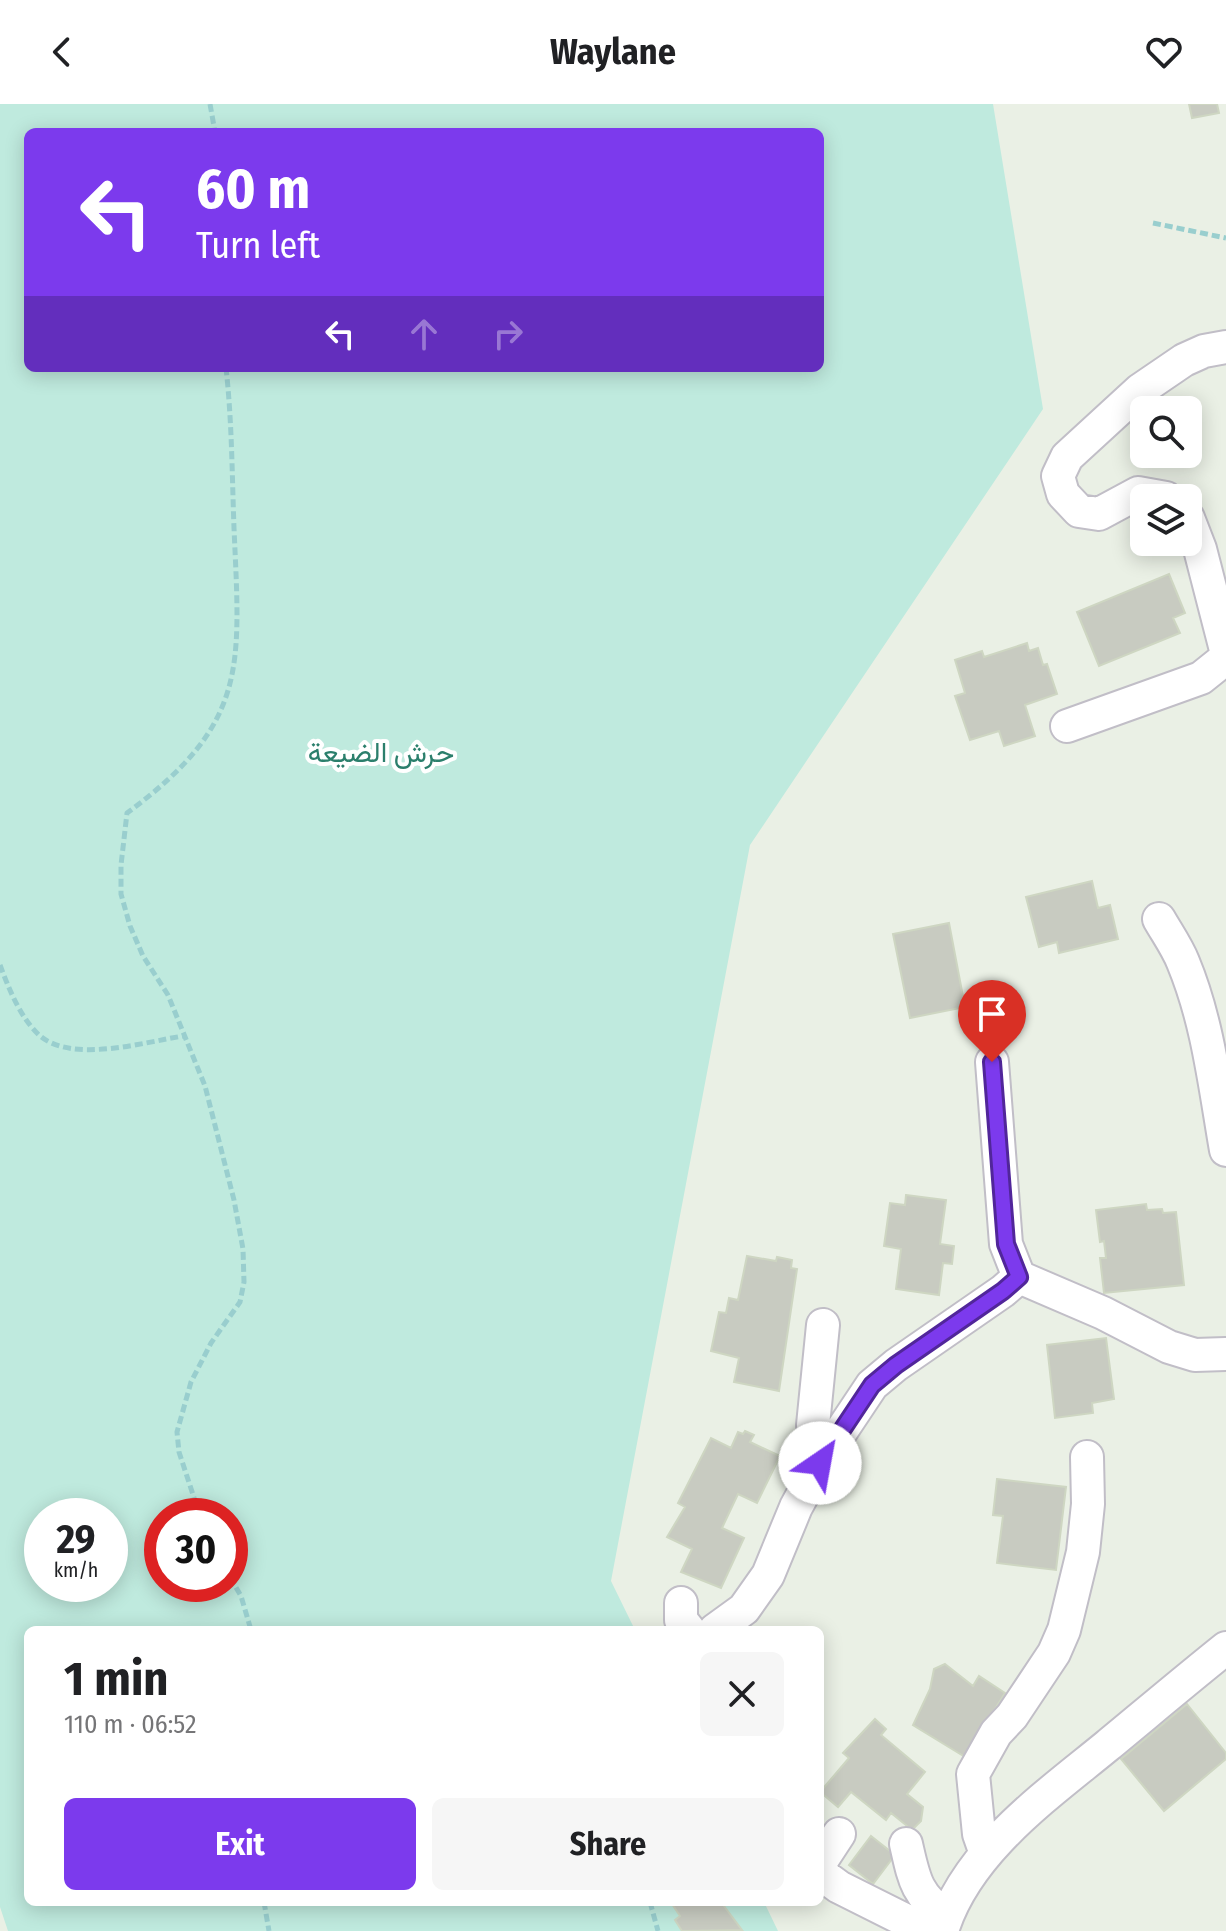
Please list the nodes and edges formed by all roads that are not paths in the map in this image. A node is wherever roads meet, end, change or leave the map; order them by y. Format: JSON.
{"nodes":[{"id":1,"x":1226,"y":347,"type":"edge"},
{"id":2,"x":1130,"y":497,"type":"edge"},
{"id":3,"x":1202,"y":556,"type":"edge"},
{"id":4,"x":1226,"y":650,"type":"edge"},
{"id":5,"x":1226,"y":658,"type":"edge"},
{"id":6,"x":1067,"y":726,"type":"dead end"},
{"id":7,"x":1159,"y":919,"type":"dead end"},
{"id":8,"x":992,"y":1062,"type":"dead end"},
{"id":9,"x":1226,"y":1150,"type":"edge"},
{"id":10,"x":1019,"y":1277,"type":"junction"},
{"id":11,"x":823,"y":1325,"type":"dead end"},
{"id":12,"x":1226,"y":1354,"type":"edge"},
{"id":13,"x":1087,"y":1457,"type":"dead end"},
{"id":14,"x":820,"y":1463,"type":"junction"},
{"id":15,"x":721,"y":1626,"type":"edge"},
{"id":16,"x":1226,"y":1648,"type":"edge"},
{"id":17,"x":839,"y":1834,"type":"dead end"},
{"id":18,"x":906,"y":1844,"type":"dead end"},
{"id":19,"x":986,"y":1854,"type":"junction"},
{"id":20,"x":824,"y":1857,"type":"edge"},
{"id":21,"x":824,"y":1876,"type":"edge"},
{"id":22,"x":938,"y":1926,"type":"edge"}],
"edges":[{"from":1,"to":2,"type":"street"},
{"from":3,"to":4,"type":"street"},
{"from":5,"to":6,"type":"street"},
{"from":7,"to":9,"type":"street"},
{"from":8,"to":10,"type":"street"},
{"from":10,"to":12,"type":"street"},
{"from":10,"to":14,"type":"street"},
{"from":11,"to":14,"type":"street"},
{"from":13,"to":19,"type":"street"},
{"from":14,"to":15,"type":"street"},
{"from":16,"to":19,"type":"street"},
{"from":17,"to":20,"type":"street"},
{"from":18,"to":22,"type":"street"},
{"from":19,"to":22,"type":"street"},
{"from":21,"to":22,"type":"street"}]}
